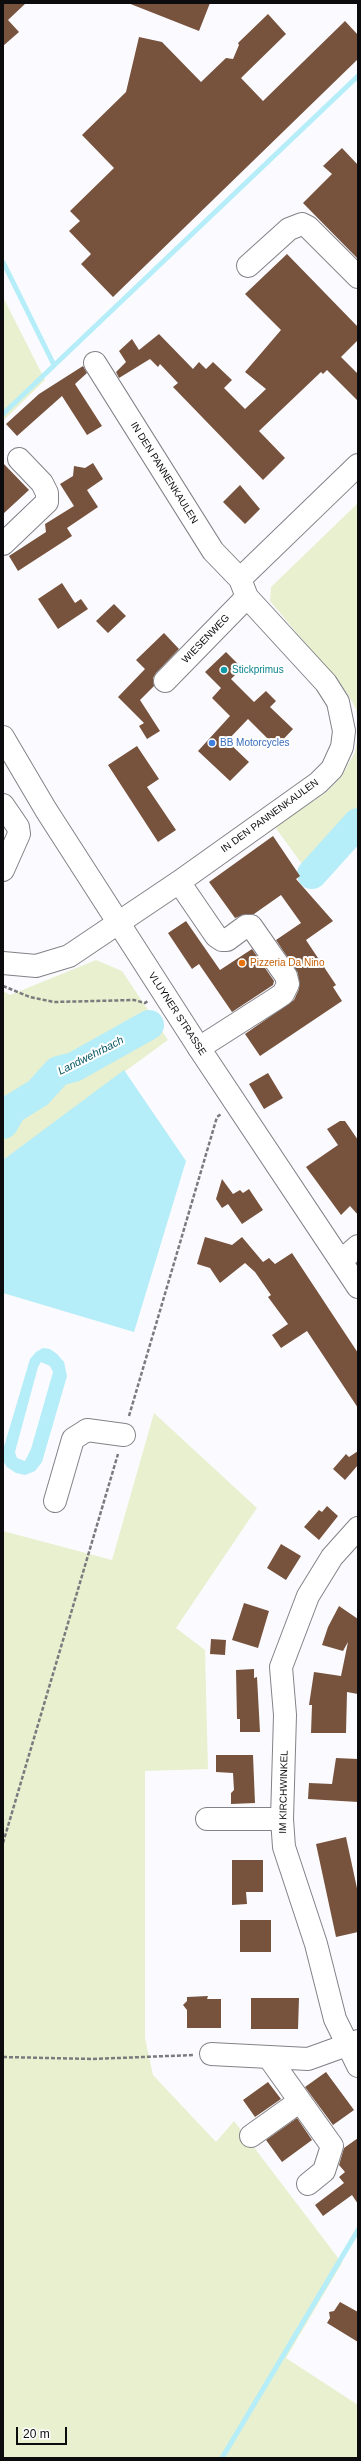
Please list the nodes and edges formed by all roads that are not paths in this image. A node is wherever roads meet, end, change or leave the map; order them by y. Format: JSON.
{"nodes":[{"id":1,"x":248,"y":266,"type":"dead end"},
{"id":2,"x":358,"y":277,"type":"edge"},
{"id":3,"x":95,"y":362,"type":"dead end"},
{"id":4,"x":19,"y":459,"type":"dead end"},
{"id":5,"x":358,"y":465,"type":"edge"},
{"id":6,"x":3,"y":544,"type":"edge"},
{"id":7,"x":244,"y":588,"type":"junction"},
{"id":8,"x":165,"y":681,"type":"dead end"},
{"id":9,"x":3,"y":737,"type":"edge"},
{"id":10,"x":3,"y":805,"type":"edge"},
{"id":11,"x":3,"y":870,"type":"edge"},
{"id":12,"x":179,"y":882,"type":"junction"},
{"id":13,"x":119,"y":923,"type":"junction"},
{"id":14,"x":3,"y":963,"type":"edge"},
{"id":15,"x":199,"y":1048,"type":"junction"},
{"id":16,"x":358,"y":1246,"type":"edge"},
{"id":17,"x":341,"y":1261,"type":"junction"},
{"id":18,"x":358,"y":1287,"type":"edge"},
{"id":19,"x":124,"y":1435,"type":"road end"},
{"id":20,"x":55,"y":1501,"type":"dead end"},
{"id":21,"x":358,"y":1528,"type":"edge"},
{"id":22,"x":207,"y":1819,"type":"dead end"},
{"id":23,"x":282,"y":1819,"type":"junction"},
{"id":24,"x":352,"y":2043,"type":"edge"},
{"id":25,"x":211,"y":2054,"type":"road end"},
{"id":26,"x":270,"y":2059,"type":"junction"},
{"id":27,"x":358,"y":2066,"type":"edge"},
{"id":28,"x":300,"y":2101,"type":"junction"},
{"id":29,"x":251,"y":2136,"type":"dead end"},
{"id":30,"x":308,"y":2184,"type":"dead end"}],
"edges":[{"from":1,"to":2,"type":"street"},
{"from":3,"to":7,"type":"street","name":"IN DEN PANNENKAULEN"},
{"from":4,"to":6,"type":"street"},
{"from":5,"to":7,"type":"street"},
{"from":7,"to":8,"type":"street","name":"WIESENWEG"},
{"from":7,"to":12,"type":"street","name":"IN DEN PANNENKAULEN"},
{"from":9,"to":13,"type":"street","name":"VLUYNER STRASSE"},
{"from":10,"to":11,"type":"street"},
{"from":12,"to":13,"type":"street","name":"IN DEN PANNENKAULEN"},
{"from":12,"to":15,"type":"street"},
{"from":13,"to":14,"type":"street","name":"IN DEN PANNENKAULEN"},
{"from":13,"to":15,"type":"street","name":"VLUYNER STRASSE"},
{"from":15,"to":17,"type":"street","name":"VLUYNER STRASSE"},
{"from":16,"to":17,"type":"street"},
{"from":17,"to":18,"type":"street","name":"VLUYNER STRASSE"},
{"from":19,"to":20,"type":"street"},
{"from":21,"to":23,"type":"street","name":"IM KIRCHWINKEL"},
{"from":22,"to":23,"type":"street"},
{"from":23,"to":24,"type":"street","name":"IM KIRCHWINKEL"},
{"from":24,"to":26,"type":"street"},
{"from":24,"to":27,"type":"street","name":"IM KIRCHWINKEL"},
{"from":25,"to":26,"type":"street"},
{"from":26,"to":28,"type":"street"},
{"from":28,"to":29,"type":"street"},
{"from":28,"to":30,"type":"street"}]}
